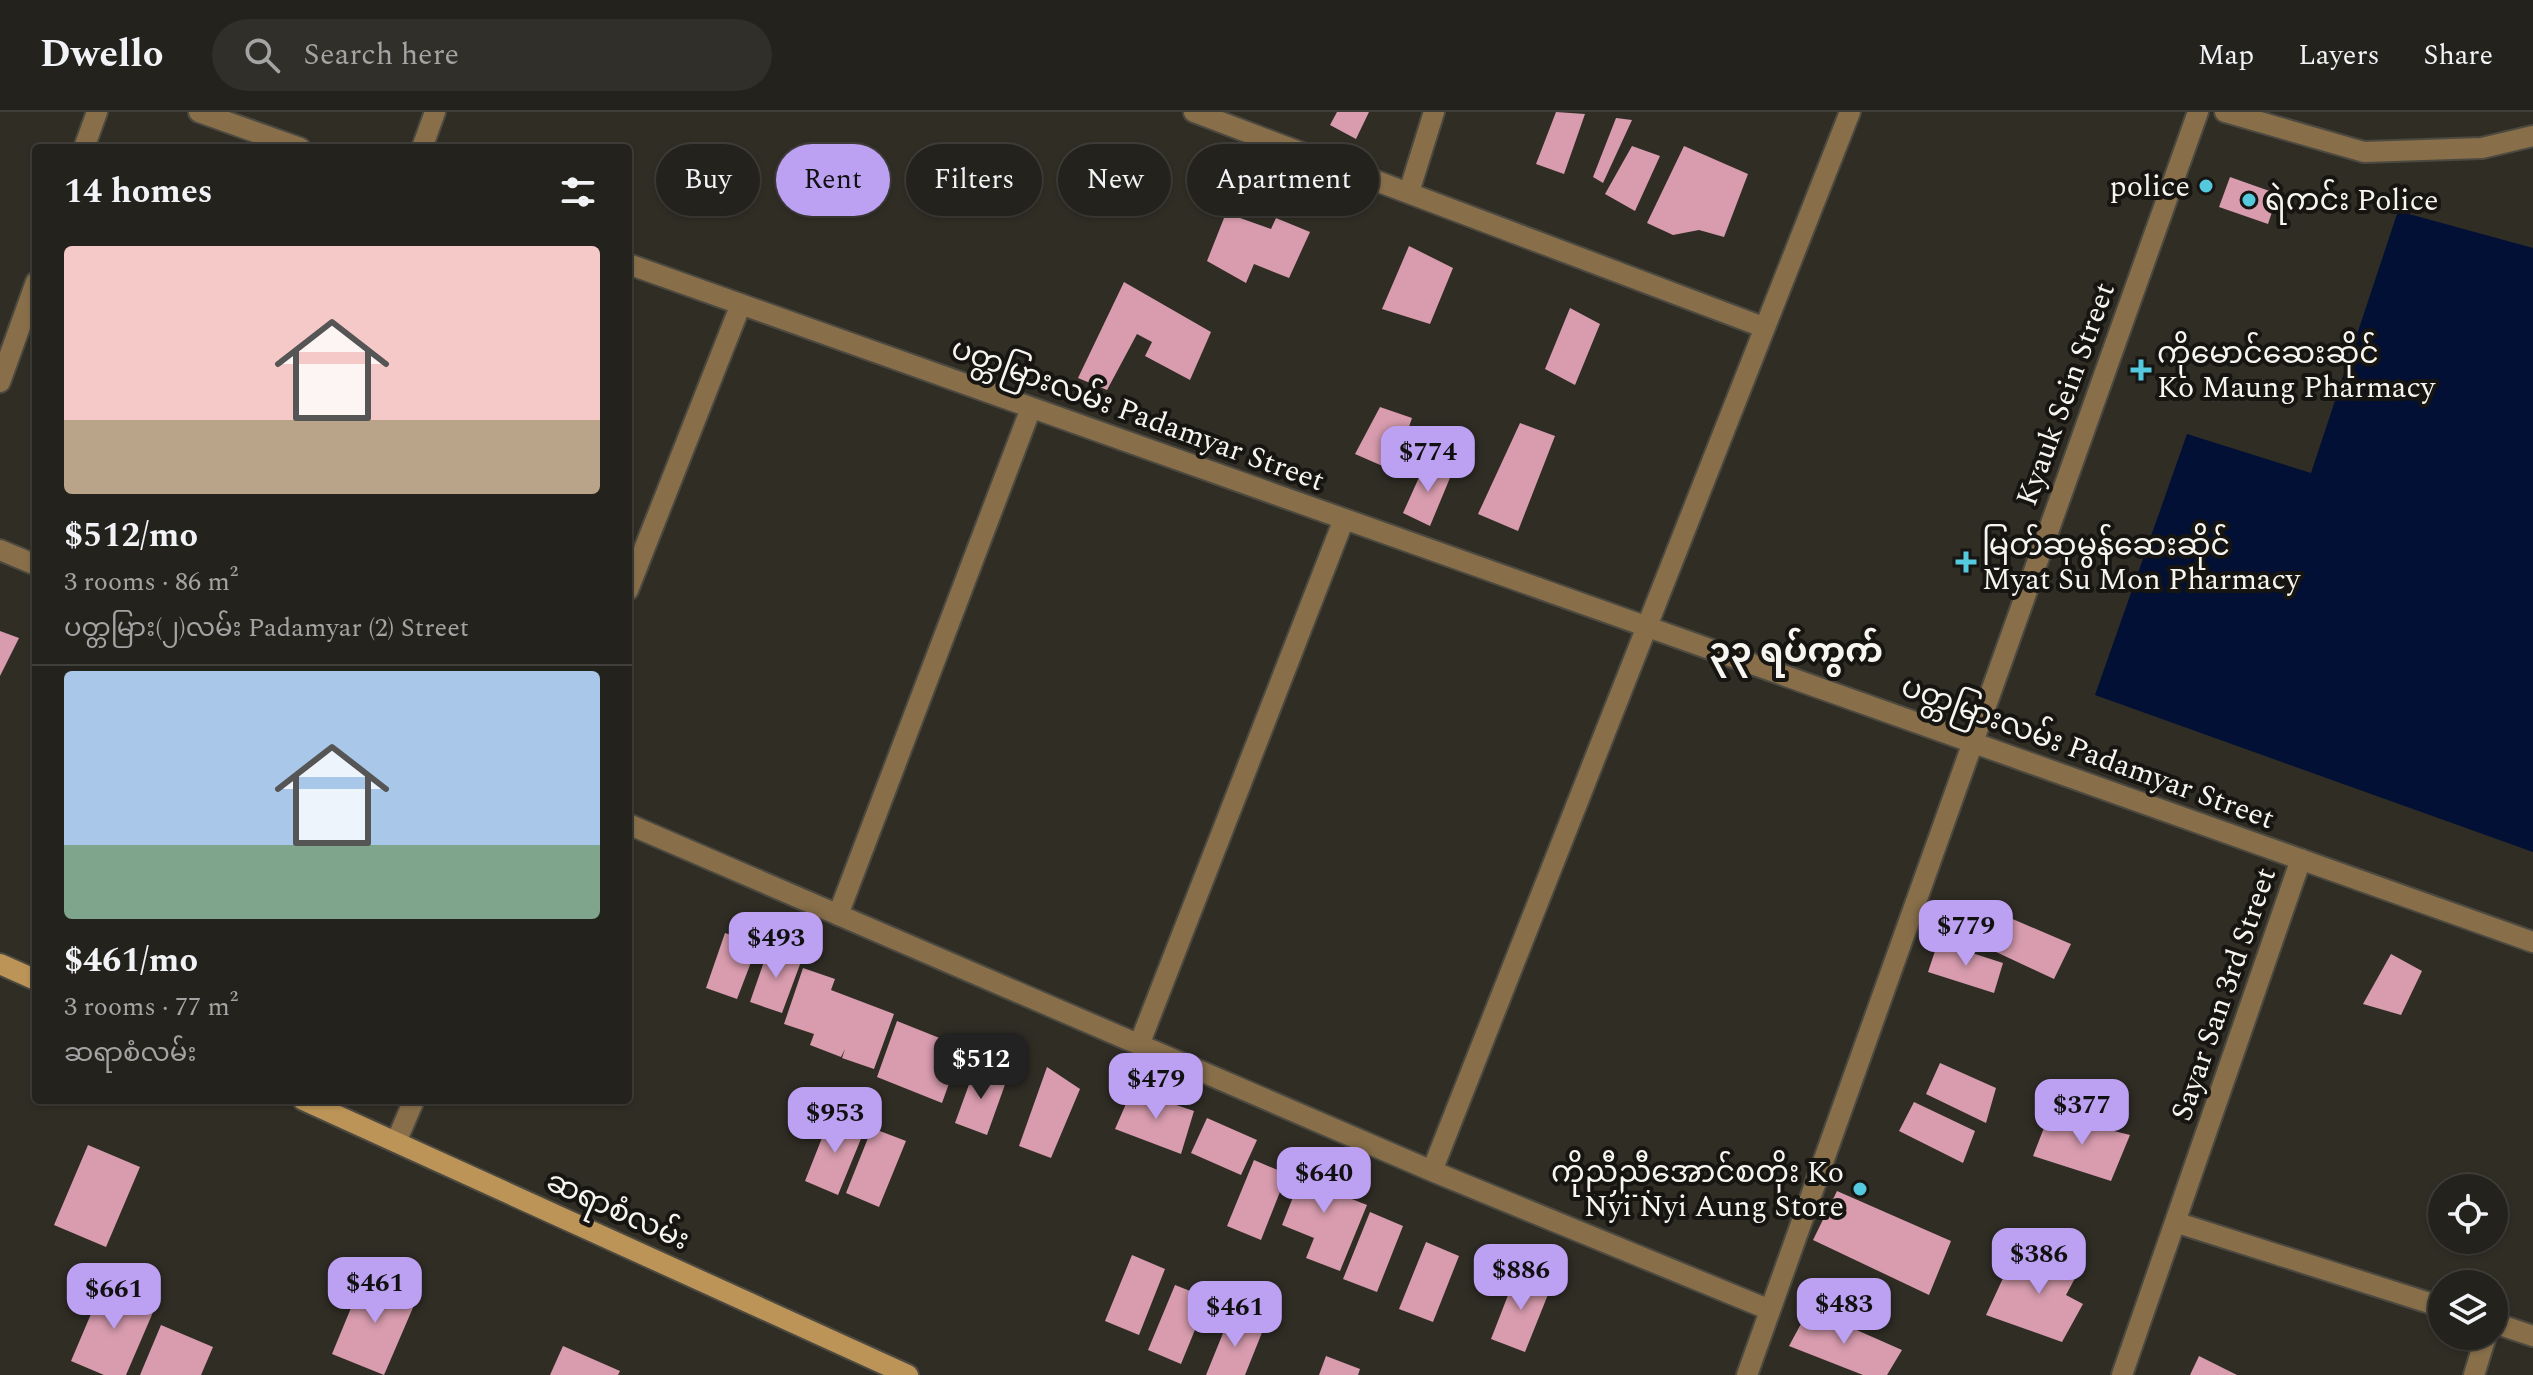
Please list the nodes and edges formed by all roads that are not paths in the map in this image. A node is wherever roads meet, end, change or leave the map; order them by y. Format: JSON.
{"nodes":[{"id":1,"x":97,"y":112,"type":"edge"},
{"id":2,"x":199,"y":112,"type":"edge"},
{"id":3,"x":435,"y":112,"type":"edge"},
{"id":4,"x":1194,"y":112,"type":"edge"},
{"id":5,"x":1434,"y":112,"type":"edge"},
{"id":6,"x":1850,"y":112,"type":"edge"},
{"id":7,"x":2198,"y":112,"type":"edge"},
{"id":8,"x":2225,"y":112,"type":"edge"},
{"id":9,"x":2533,"y":136,"type":"edge"},
{"id":10,"x":85,"y":144,"type":"edge"},
{"id":11,"x":289,"y":144,"type":"edge"},
{"id":12,"x":423,"y":144,"type":"edge"},
{"id":13,"x":1409,"y":192,"type":"junction"},
{"id":14,"x":632,"y":265,"type":"edge"},
{"id":15,"x":32,"y":293,"type":"edge"},
{"id":16,"x":741,"y":304,"type":"junction"},
{"id":17,"x":1763,"y":327,"type":"junction"},
{"id":18,"x":0,"y":382,"type":"edge"},
{"id":19,"x":1031,"y":408,"type":"junction"},
{"id":20,"x":1344,"y":519,"type":"junction"},
{"id":21,"x":0,"y":550,"type":"edge"},
{"id":22,"x":32,"y":563,"type":"edge"},
{"id":23,"x":632,"y":580,"type":"edge"},
{"id":24,"x":1649,"y":627,"type":"junction"},
{"id":25,"x":1971,"y":741,"type":"junction"},
{"id":26,"x":632,"y":826,"type":"edge"},
{"id":27,"x":2301,"y":859,"type":"junction"},
{"id":28,"x":838,"y":915,"type":"junction"},
{"id":29,"x":2533,"y":942,"type":"edge"},
{"id":30,"x":0,"y":964,"type":"edge"},
{"id":31,"x":32,"y":978,"type":"edge"},
{"id":32,"x":1139,"y":1045,"type":"junction"},
{"id":33,"x":312,"y":1104,"type":"edge"},
{"id":34,"x":412,"y":1104,"type":"edge"},
{"id":35,"x":396,"y":1142,"type":"junction"},
{"id":36,"x":1432,"y":1171,"type":"junction"},
{"id":37,"x":2178,"y":1223,"type":"junction"},
{"id":38,"x":2428,"y":1303,"type":"edge"},
{"id":39,"x":1770,"y":1310,"type":"junction"},
{"id":40,"x":2508,"y":1328,"type":"edge"},
{"id":41,"x":2533,"y":1336,"type":"edge"},
{"id":42,"x":2482,"y":1350,"type":"edge"},
{"id":43,"x":908,"y":1375,"type":"edge"},
{"id":44,"x":1747,"y":1375,"type":"edge"},
{"id":45,"x":2122,"y":1375,"type":"edge"},
{"id":46,"x":2474,"y":1375,"type":"edge"}],
"edges":[{"from":1,"to":10,"type":"street"},
{"from":2,"to":11,"type":"street"},
{"from":3,"to":12,"type":"street"},
{"from":4,"to":13,"type":"street"},
{"from":5,"to":13,"type":"street"},
{"from":6,"to":17,"type":"street"},
{"from":7,"to":25,"type":"street","name":"Kyauk Sein Street"},
{"from":8,"to":9,"type":"street"},
{"from":13,"to":17,"type":"street"},
{"from":14,"to":16,"type":"street","name":"ပတ္တမြားလမ်း Padamyar Street"},
{"from":15,"to":18,"type":"street"},
{"from":16,"to":19,"type":"street","name":"ပတ္တမြားလမ်း Padamyar Street"},
{"from":16,"to":23,"type":"street"},
{"from":17,"to":24,"type":"street"},
{"from":19,"to":20,"type":"street","name":"ပတ္တမြားလမ်း Padamyar Street"},
{"from":19,"to":28,"type":"street"},
{"from":20,"to":24,"type":"street","name":"ပတ္တမြားလမ်း Padamyar Street"},
{"from":20,"to":32,"type":"street"},
{"from":21,"to":22,"type":"street"},
{"from":24,"to":25,"type":"street","name":"ပတ္တမြားလမ်း Padamyar Street"},
{"from":24,"to":36,"type":"street"},
{"from":25,"to":27,"type":"street","name":"ပတ္တမြားလမ်း Padamyar Street"},
{"from":25,"to":39,"type":"street","name":"Kyauk Sein Street"},
{"from":26,"to":28,"type":"street"},
{"from":27,"to":29,"type":"street","name":"ပတ္တမြားလမ်း Padamyar Street"},
{"from":27,"to":37,"type":"street","name":"Sayar San 3rd Street"},
{"from":28,"to":32,"type":"street"},
{"from":30,"to":31,"type":"main road"},
{"from":32,"to":36,"type":"street"},
{"from":33,"to":35,"type":"main road","name":"ဆရာစံလမ်း"},
{"from":34,"to":35,"type":"street"},
{"from":35,"to":43,"type":"main road","name":"ဆရာစံလမ်း"},
{"from":36,"to":39,"type":"street"},
{"from":37,"to":38,"type":"street"},
{"from":37,"to":45,"type":"street","name":"Sayar San 3rd Street"},
{"from":39,"to":44,"type":"street","name":"Kyauk Sein Street"},
{"from":40,"to":41,"type":"street"},
{"from":42,"to":46,"type":"street"}]}
